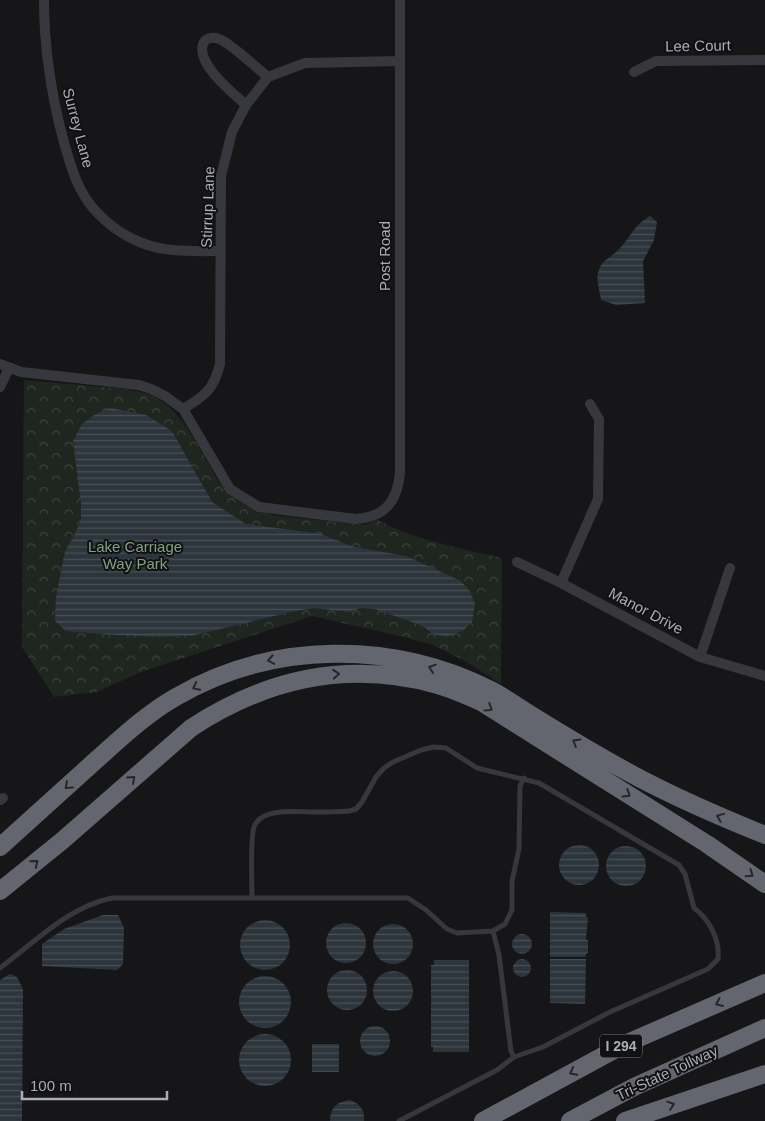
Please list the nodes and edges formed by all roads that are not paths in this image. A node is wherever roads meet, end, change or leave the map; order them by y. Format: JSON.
{"nodes":[{"id":1,"x":44,"y":0,"type":"edge"},
{"id":2,"x":400,"y":0,"type":"edge"},
{"id":3,"x":765,"y":60,"type":"edge"},
{"id":4,"x":400,"y":61,"type":"junction"},
{"id":5,"x":634,"y":72,"type":"dead end"},
{"id":6,"x":268,"y":77,"type":"junction"},
{"id":7,"x":246,"y":105,"type":"junction"},
{"id":8,"x":221,"y":251,"type":"junction"},
{"id":9,"x":5,"y":366,"type":"edge"},
{"id":10,"x":0,"y":387,"type":"edge"},
{"id":11,"x":590,"y":404,"type":"dead end"},
{"id":12,"x":183,"y":409,"type":"junction"},
{"id":13,"x":517,"y":562,"type":"dead end"},
{"id":14,"x":730,"y":568,"type":"dead end"},
{"id":15,"x":561,"y":583,"type":"junction"},
{"id":16,"x":700,"y":656,"type":"junction"},
{"id":17,"x":765,"y":676,"type":"edge"},
{"id":18,"x":524,"y":778,"type":"junction"},
{"id":19,"x":765,"y":835,"type":"edge"},
{"id":20,"x":0,"y":847,"type":"edge"},
{"id":21,"x":765,"y":884,"type":"edge"},
{"id":22,"x":0,"y":891,"type":"edge"},
{"id":23,"x":252,"y":897,"type":"junction"},
{"id":24,"x":493,"y":931,"type":"junction"},
{"id":25,"x":0,"y":968,"type":"edge"},
{"id":26,"x":765,"y":983,"type":"edge"},
{"id":27,"x":765,"y":1028,"type":"edge"},
{"id":28,"x":514,"y":1057,"type":"junction"},
{"id":29,"x":765,"y":1074,"type":"edge"},
{"id":30,"x":399,"y":1121,"type":"edge"},
{"id":31,"x":484,"y":1121,"type":"edge"},
{"id":32,"x":570,"y":1121,"type":"edge"},
{"id":33,"x":625,"y":1121,"type":"edge"}],
"edges":[{"from":1,"to":8,"type":"street","name":"Surrey Lane"},
{"from":2,"to":4,"type":"street","name":"Post Road"},
{"from":3,"to":5,"type":"street","name":"Lee Court"},
{"from":4,"to":6,"type":"street"},
{"from":4,"to":12,"type":"street","name":"Post Road"},
{"from":6,"to":7,"type":"street","name":"Stirrup Lane"},
{"from":6,"to":7,"type":"street"},
{"from":7,"to":8,"type":"street","name":"Stirrup Lane"},
{"from":8,"to":12,"type":"street","name":"Stirrup Lane"},
{"from":9,"to":10,"type":"street"},
{"from":9,"to":12,"type":"street"},
{"from":11,"to":15,"type":"street"},
{"from":13,"to":15,"type":"street","name":"Manor Drive"},
{"from":14,"to":16,"type":"street"},
{"from":15,"to":16,"type":"street","name":"Manor Drive"},
{"from":16,"to":17,"type":"street","name":"Manor Drive"},
{"from":18,"to":23,"type":"lane"},
{"from":18,"to":24,"type":"lane"},
{"from":18,"to":28,"type":"lane"},
{"from":19,"to":20,"type":"highway","one_way":true},
{"from":22,"to":21,"type":"highway","one_way":true},
{"from":23,"to":24,"type":"lane"},
{"from":23,"to":25,"type":"lane"},
{"from":24,"to":28,"type":"lane"},
{"from":26,"to":31,"type":"highway","number":"I 294","one_way":true},
{"from":27,"to":32,"type":"highway","name":"Tri-State Tollway"},
{"from":28,"to":30,"type":"lane"},
{"from":33,"to":29,"type":"highway","one_way":true}]}
